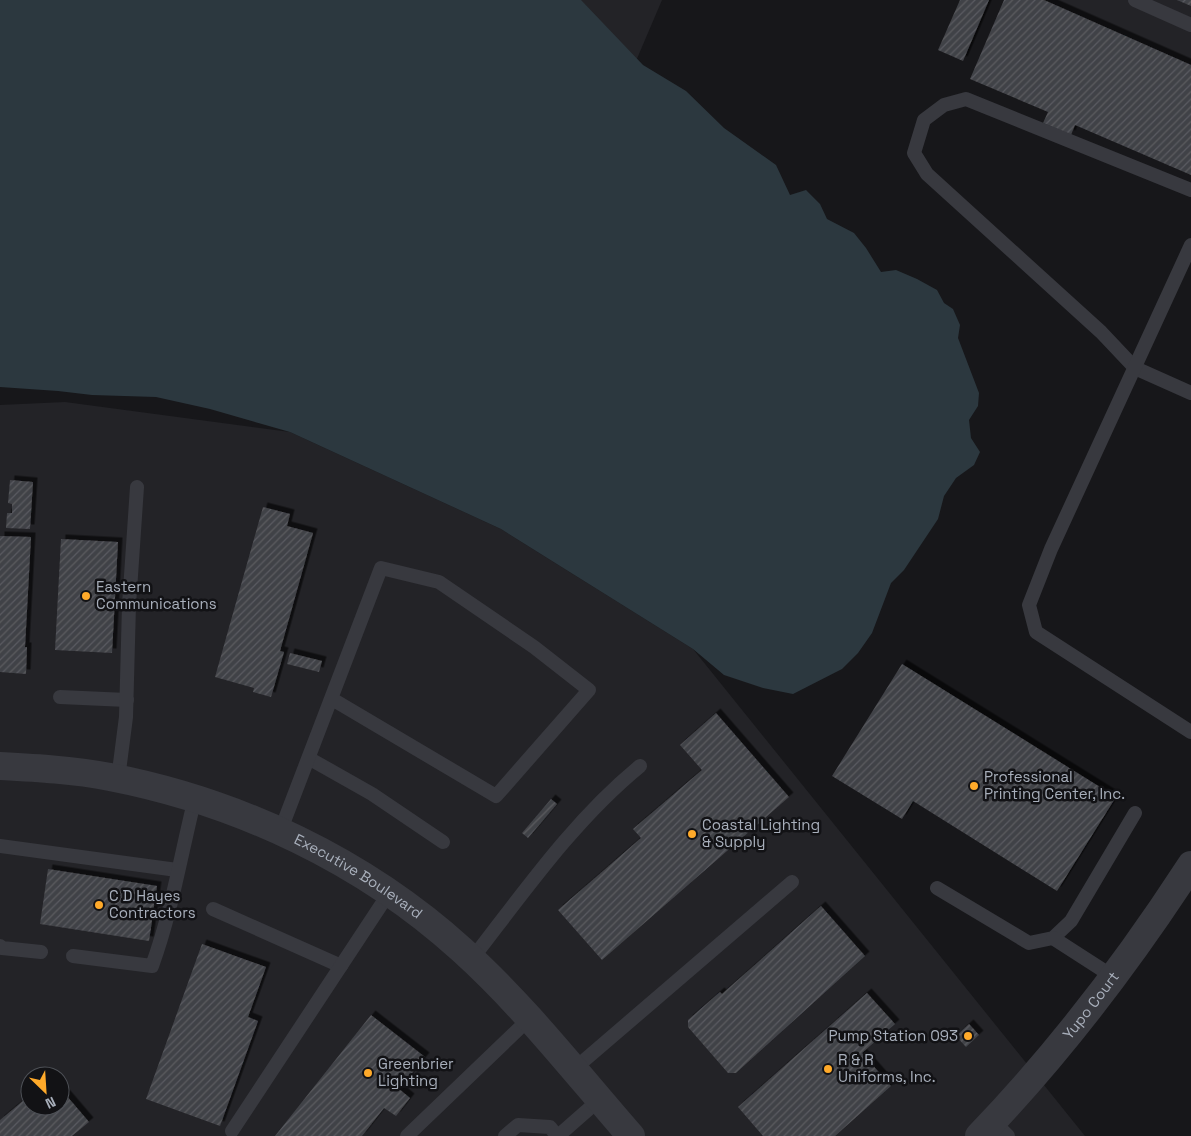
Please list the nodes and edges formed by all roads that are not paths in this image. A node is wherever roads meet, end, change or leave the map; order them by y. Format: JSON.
{"nodes":[{"id":1,"x":1135,"y":0,"type":"edge"},
{"id":2,"x":1191,"y":25,"type":"edge"},
{"id":3,"x":1191,"y":190,"type":"edge"},
{"id":4,"x":1191,"y":245,"type":"edge"},
{"id":5,"x":1136,"y":368,"type":"junction"},
{"id":6,"x":1191,"y":393,"type":"edge"},
{"id":7,"x":137,"y":486,"type":"dead end"},
{"id":8,"x":60,"y":697,"type":"dead end"},
{"id":9,"x":332,"y":699,"type":"junction"},
{"id":10,"x":127,"y":700,"type":"junction"},
{"id":11,"x":1191,"y":732,"type":"edge"},
{"id":12,"x":310,"y":759,"type":"junction"},
{"id":13,"x":0,"y":766,"type":"edge"},
{"id":14,"x":640,"y":766,"type":"dead end"},
{"id":15,"x":118,"y":779,"type":"junction"},
{"id":16,"x":195,"y":798,"type":"junction"},
{"id":17,"x":1135,"y":813,"type":"dead end"},
{"id":18,"x":280,"y":832,"type":"junction"},
{"id":19,"x":443,"y":842,"type":"dead end"},
{"id":20,"x":0,"y":846,"type":"edge"},
{"id":21,"x":1191,"y":865,"type":"edge"},
{"id":22,"x":177,"y":870,"type":"junction"},
{"id":23,"x":792,"y":882,"type":"dead end"},
{"id":24,"x":937,"y":888,"type":"dead end"},
{"id":25,"x":389,"y":893,"type":"junction"},
{"id":26,"x":213,"y":909,"type":"dead end"},
{"id":27,"x":1053,"y":938,"type":"junction"},
{"id":28,"x":0,"y":946,"type":"edge"},
{"id":29,"x":41,"y":952,"type":"dead end"},
{"id":30,"x":72,"y":956,"type":"dead end"},
{"id":31,"x":472,"y":959,"type":"junction"},
{"id":32,"x":341,"y":966,"type":"junction"},
{"id":33,"x":1112,"y":976,"type":"junction"},
{"id":34,"x":528,"y":1019,"type":"junction"},
{"id":35,"x":573,"y":1070,"type":"junction"},
{"id":36,"x":599,"y":1100,"type":"junction"},
{"id":37,"x":232,"y":1130,"type":"dead end"},
{"id":38,"x":994,"y":1131,"type":"edge"},
{"id":39,"x":406,"y":1136,"type":"edge"},
{"id":40,"x":505,"y":1136,"type":"edge"},
{"id":41,"x":558,"y":1136,"type":"edge"},
{"id":42,"x":631,"y":1136,"type":"edge"}],
"edges":[{"from":1,"to":2,"type":"lane"},
{"from":3,"to":5,"type":"lane"},
{"from":4,"to":5,"type":"lane"},
{"from":5,"to":6,"type":"lane"},
{"from":5,"to":11,"type":"lane"},
{"from":7,"to":10,"type":"lane"},
{"from":8,"to":10,"type":"lane"},
{"from":9,"to":9,"type":"lane"},
{"from":9,"to":12,"type":"lane"},
{"from":10,"to":15,"type":"lane"},
{"from":12,"to":18,"type":"lane"},
{"from":12,"to":19,"type":"lane"},
{"from":13,"to":15,"type":"street","name":"Executive Boulevard"},
{"from":14,"to":31,"type":"lane"},
{"from":15,"to":16,"type":"street","name":"Executive Boulevard"},
{"from":16,"to":18,"type":"street","name":"Executive Boulevard"},
{"from":16,"to":22,"type":"lane"},
{"from":17,"to":27,"type":"lane"},
{"from":18,"to":25,"type":"street","name":"Executive Boulevard"},
{"from":20,"to":22,"type":"lane"},
{"from":21,"to":33,"type":"street","name":"Yupo Court"},
{"from":22,"to":30,"type":"lane"},
{"from":23,"to":35,"type":"lane"},
{"from":24,"to":27,"type":"lane"},
{"from":25,"to":31,"type":"street","name":"Executive Boulevard"},
{"from":25,"to":32,"type":"lane"},
{"from":26,"to":32,"type":"lane"},
{"from":27,"to":33,"type":"lane"},
{"from":28,"to":29,"type":"lane"},
{"from":31,"to":34,"type":"street","name":"Executive Boulevard"},
{"from":32,"to":37,"type":"lane"},
{"from":33,"to":38,"type":"street","name":"Yupo Court"},
{"from":34,"to":35,"type":"street","name":"Executive Boulevard"},
{"from":34,"to":39,"type":"lane"},
{"from":35,"to":36,"type":"street","name":"Executive Boulevard"},
{"from":36,"to":41,"type":"lane"},
{"from":36,"to":42,"type":"street","name":"Executive Boulevard"},
{"from":40,"to":41,"type":"lane"}]}
